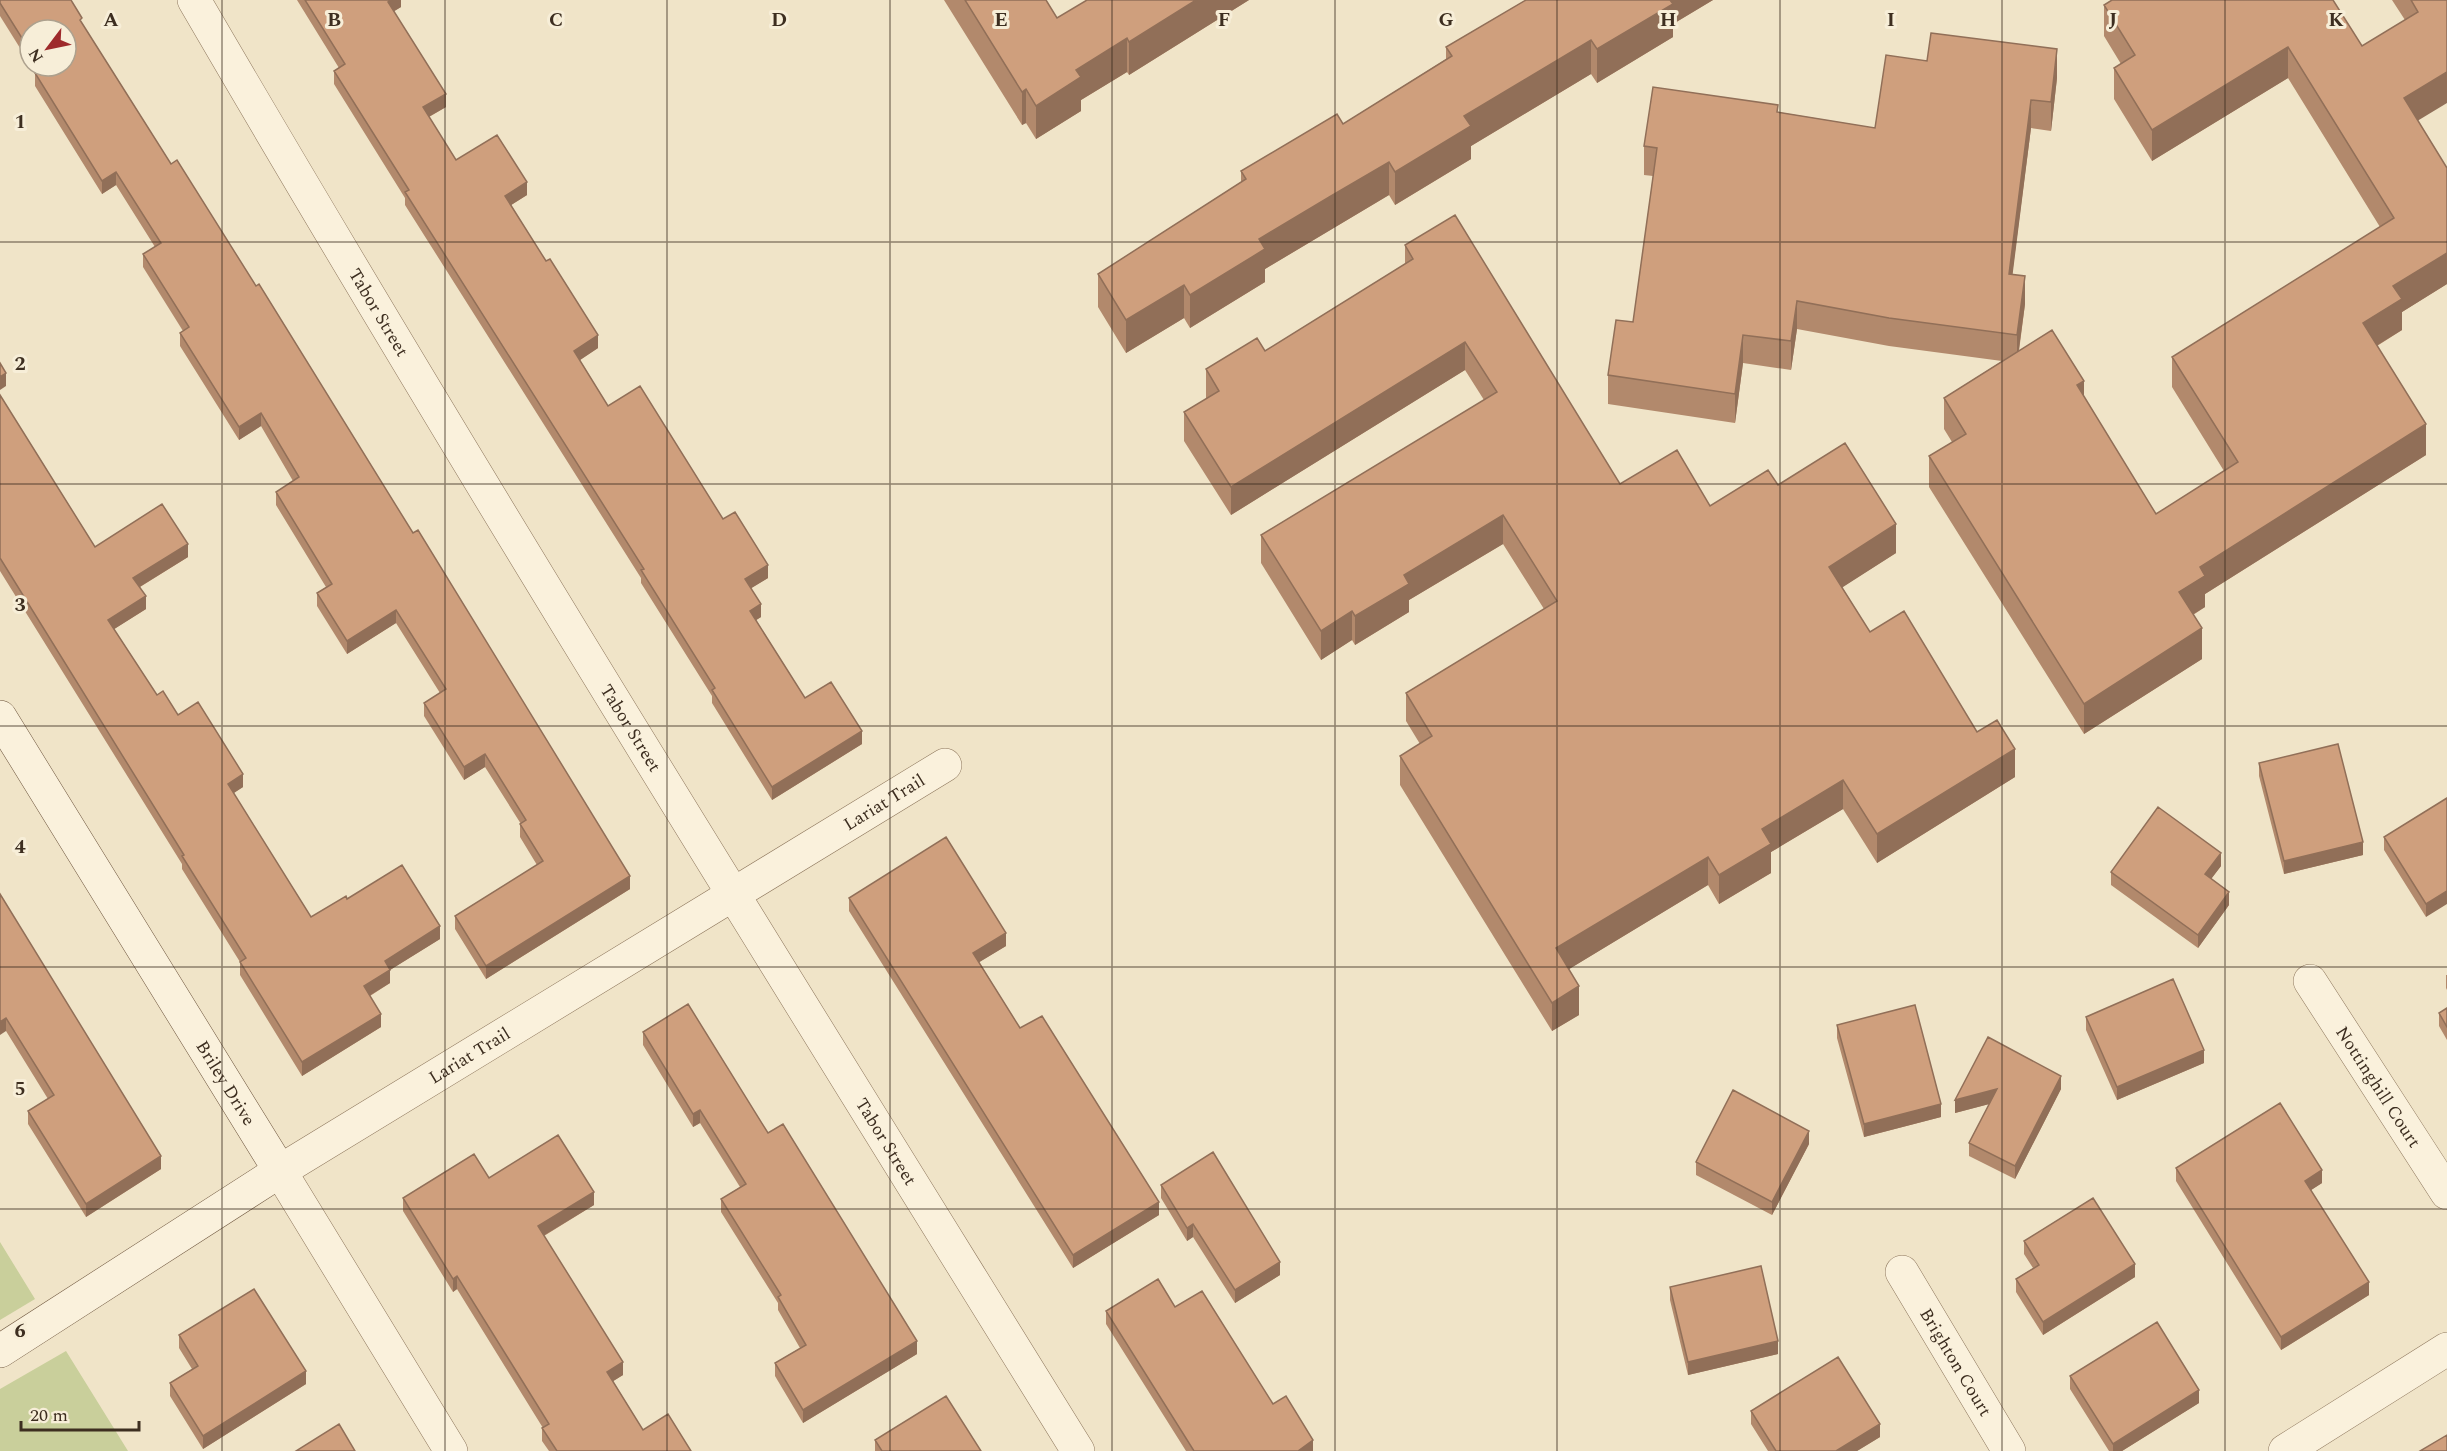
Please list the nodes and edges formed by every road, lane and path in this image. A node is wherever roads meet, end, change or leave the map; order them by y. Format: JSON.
{"nodes":[{"id":1,"x":194,"y":0,"type":"edge"},
{"id":2,"x":0,"y":717,"type":"edge"},
{"id":3,"x":945,"y":765,"type":"dead end"},
{"id":4,"x":734,"y":895,"type":"junction"},
{"id":5,"x":2310,"y":981,"type":"dead end"},
{"id":6,"x":280,"y":1171,"type":"junction"},
{"id":7,"x":2447,"y":1193,"type":"edge"},
{"id":8,"x":1902,"y":1272,"type":"dead end"},
{"id":9,"x":2447,"y":1349,"type":"edge"},
{"id":10,"x":0,"y":1351,"type":"edge"},
{"id":11,"x":451,"y":1451,"type":"edge"},
{"id":12,"x":1078,"y":1451,"type":"edge"},
{"id":13,"x":2009,"y":1451,"type":"edge"},
{"id":14,"x":2285,"y":1451,"type":"edge"}],
"edges":[{"from":1,"to":4,"type":"street","name":"Tabor Street"},
{"from":2,"to":6,"type":"street","name":"Briley Drive"},
{"from":3,"to":4,"type":"street","name":"Lariat Trail"},
{"from":4,"to":6,"type":"street","name":"Lariat Trail"},
{"from":4,"to":12,"type":"street","name":"Tabor Street"},
{"from":5,"to":7,"type":"street","name":"Nottinghill Court"},
{"from":6,"to":10,"type":"street","name":"Lariat Trail"},
{"from":6,"to":11,"type":"street","name":"Briley Drive"},
{"from":8,"to":13,"type":"street","name":"Brighton Court"},
{"from":9,"to":14,"type":"street"}]}
